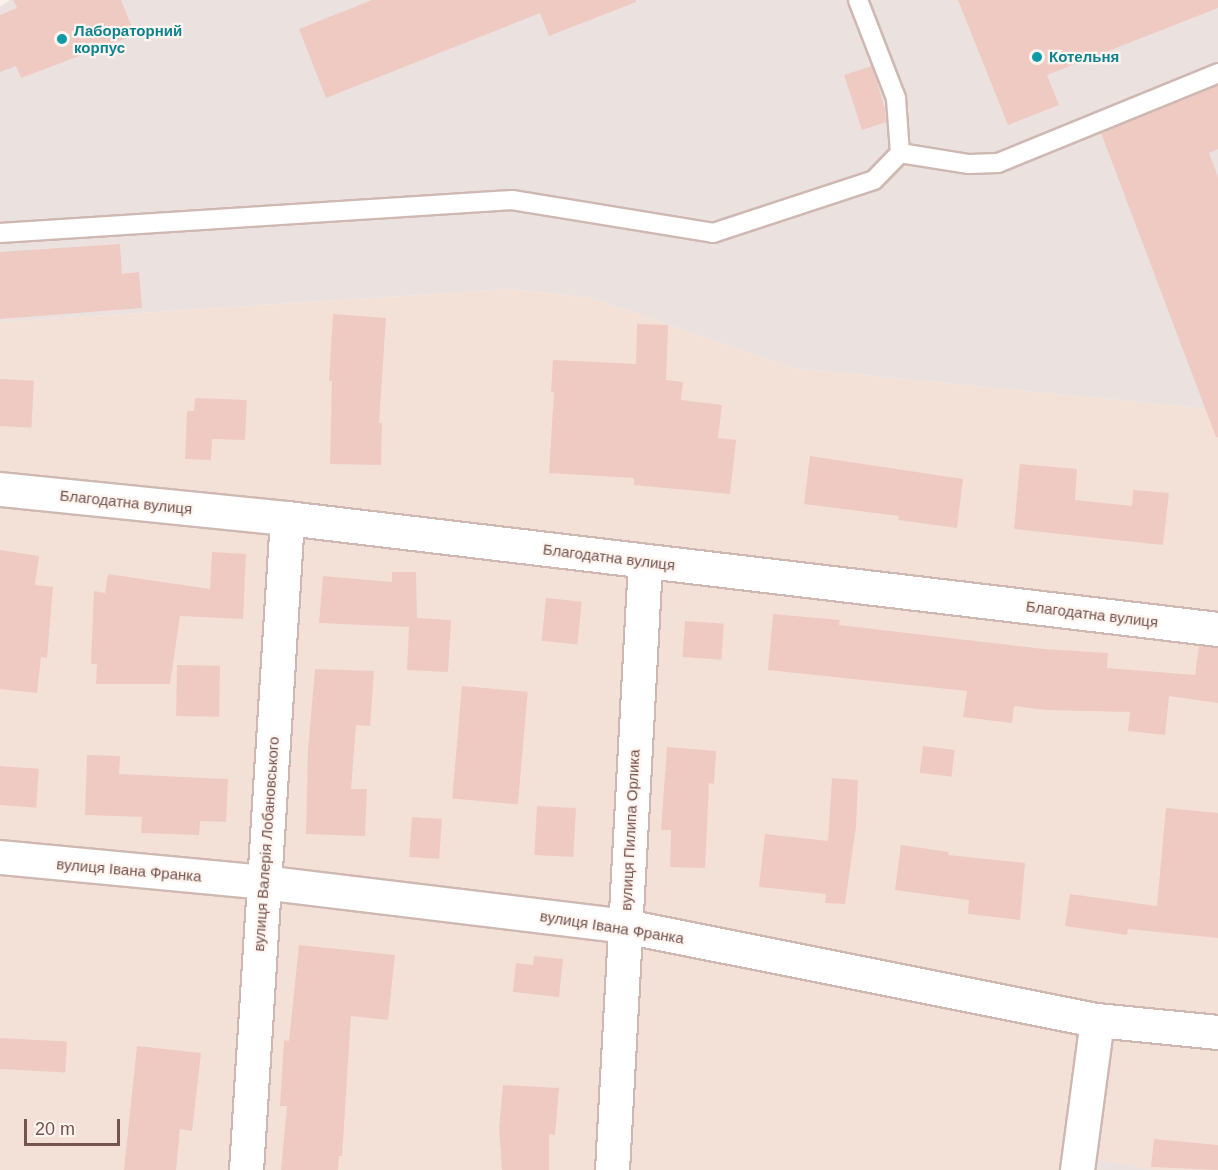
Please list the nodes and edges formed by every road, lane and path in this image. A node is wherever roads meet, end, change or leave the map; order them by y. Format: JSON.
{"nodes":[{"id":1,"x":858,"y":0,"type":"edge"},
{"id":2,"x":1218,"y":73,"type":"edge"},
{"id":3,"x":900,"y":153,"type":"junction"},
{"id":4,"x":0,"y":232,"type":"edge"},
{"id":5,"x":0,"y":489,"type":"edge"},
{"id":6,"x":287,"y":518,"type":"junction"},
{"id":7,"x":645,"y":562,"type":"junction"},
{"id":8,"x":1218,"y":629,"type":"edge"},
{"id":9,"x":0,"y":857,"type":"edge"},
{"id":10,"x":263,"y":882,"type":"junction"},
{"id":11,"x":625,"y":926,"type":"junction"},
{"id":12,"x":1097,"y":1020,"type":"junction"},
{"id":13,"x":1218,"y":1032,"type":"edge"},
{"id":14,"x":246,"y":1170,"type":"edge"},
{"id":15,"x":612,"y":1170,"type":"edge"},
{"id":16,"x":1077,"y":1170,"type":"edge"}],
"edges":[{"from":1,"to":3,"type":"lane"},
{"from":2,"to":3,"type":"lane"},
{"from":3,"to":4,"type":"lane"},
{"from":5,"to":6,"type":"street","name":"Благодатна вулиця"},
{"from":6,"to":7,"type":"street","name":"Благодатна вулиця"},
{"from":6,"to":10,"type":"street","name":"вулиця Валерія Лобановського"},
{"from":7,"to":8,"type":"street","name":"Благодатна вулиця"},
{"from":7,"to":11,"type":"street","name":"вулиця Пилипа Орлика"},
{"from":9,"to":10,"type":"street","name":"вулиця Івана Франка"},
{"from":10,"to":11,"type":"street","name":"вулиця Івана Франка"},
{"from":10,"to":14,"type":"street","name":"вулиця Валерія Лобановського"},
{"from":11,"to":12,"type":"street","name":"вулиця Івана Франка"},
{"from":11,"to":15,"type":"street","name":"вулиця Пилипа Орлика"},
{"from":12,"to":13,"type":"street","name":"вулиця Івана Франка"},
{"from":12,"to":16,"type":"street"}]}
